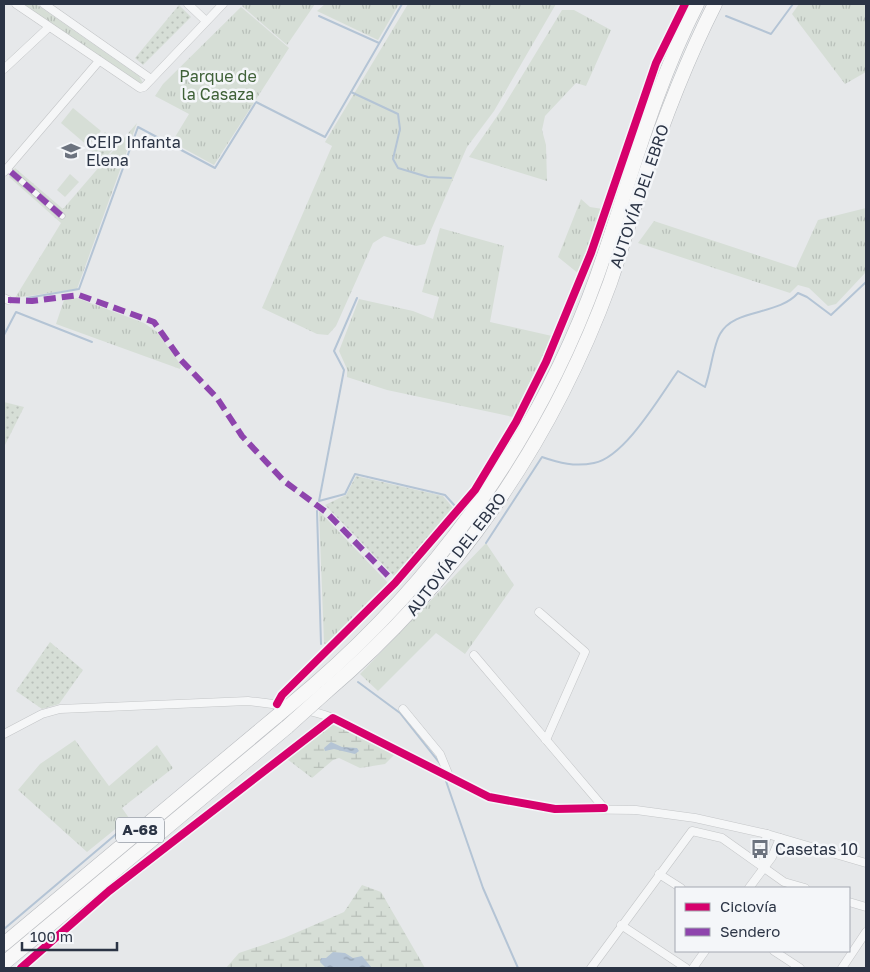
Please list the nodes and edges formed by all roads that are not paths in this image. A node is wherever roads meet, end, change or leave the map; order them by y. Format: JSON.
{"nodes":[{"id":1,"x":16,"y":4,"type":"edge"},
{"id":2,"x":44,"y":4,"type":"edge"},
{"id":3,"x":188,"y":4,"type":"edge"},
{"id":4,"x":223,"y":4,"type":"edge"},
{"id":5,"x":685,"y":4,"type":"edge"},
{"id":6,"x":697,"y":4,"type":"edge"},
{"id":7,"x":714,"y":6,"type":"edge"},
{"id":8,"x":206,"y":21,"type":"junction"},
{"id":9,"x":49,"y":27,"type":"junction"},
{"id":10,"x":99,"y":61,"type":"junction"},
{"id":11,"x":4,"y":69,"type":"edge"},
{"id":12,"x":151,"y":79,"type":"junction"},
{"id":13,"x":6,"y":169,"type":"edge"},
{"id":14,"x":62,"y":216,"type":"dead end"},
{"id":15,"x":539,"y":612,"type":"dead end"},
{"id":16,"x":474,"y":655,"type":"dead end"},
{"id":17,"x":404,"y":709,"type":"dead end"},
{"id":18,"x":277,"y":710,"type":"junction"},
{"id":19,"x":333,"y":718,"type":"junction"},
{"id":20,"x":4,"y":734,"type":"edge"},
{"id":21,"x":546,"y":740,"type":"junction"},
{"id":22,"x":449,"y":776,"type":"junction"},
{"id":23,"x":604,"y":808,"type":"junction"},
{"id":24,"x":767,"y":834,"type":"junction"},
{"id":25,"x":780,"y":838,"type":"junction"},
{"id":26,"x":866,"y":863,"type":"edge"},
{"id":27,"x":764,"y":867,"type":"junction"},
{"id":28,"x":659,"y":874,"type":"junction"},
{"id":29,"x":679,"y":887,"type":"edge"},
{"id":30,"x":750,"y":887,"type":"edge"},
{"id":31,"x":802,"y":887,"type":"edge"},
{"id":32,"x":850,"y":902,"type":"edge"},
{"id":33,"x":866,"y":907,"type":"edge"},
{"id":34,"x":621,"y":925,"type":"junction"},
{"id":35,"x":866,"y":932,"type":"edge"},
{"id":36,"x":4,"y":944,"type":"edge"},
{"id":37,"x":704,"y":952,"type":"edge"},
{"id":38,"x":776,"y":952,"type":"edge"},
{"id":39,"x":4,"y":963,"type":"edge"},
{"id":40,"x":21,"y":968,"type":"edge"},
{"id":41,"x":590,"y":968,"type":"edge"},
{"id":42,"x":686,"y":968,"type":"edge"},
{"id":43,"x":693,"y":968,"type":"edge"},
{"id":44,"x":800,"y":968,"type":"edge"},
{"id":45,"x":842,"y":968,"type":"edge"}],
"edges":[{"from":1,"to":9,"type":"street"},
{"from":2,"to":12,"type":"street"},
{"from":3,"to":8,"type":"street"},
{"from":4,"to":8,"type":"street"},
{"from":5,"to":18,"type":"street"},
{"from":6,"to":18,"type":"highway","name":"AUTOVÍA DEL EBRO","number":"A-68","bridge":true},
{"from":7,"to":39,"type":"highway","name":"AUTOVÍA DEL EBRO","number":"A-68","bridge":true},
{"from":8,"to":12,"type":"street"},
{"from":9,"to":10,"type":"street"},
{"from":9,"to":11,"type":"street"},
{"from":10,"to":12,"type":"street"},
{"from":10,"to":13,"type":"street"},
{"from":13,"to":14,"type":"street"},
{"from":15,"to":21,"type":"street"},
{"from":16,"to":21,"type":"street"},
{"from":17,"to":22,"type":"street"},
{"from":18,"to":19,"type":"street"},
{"from":18,"to":20,"type":"street"},
{"from":18,"to":36,"type":"highway","name":"AUTOVÍA DEL EBRO","number":"A-68"},
{"from":19,"to":22,"type":"street"},
{"from":19,"to":40,"type":"street"},
{"from":21,"to":23,"type":"street"},
{"from":22,"to":23,"type":"street"},
{"from":23,"to":24,"type":"street"},
{"from":24,"to":25,"type":"street"},
{"from":24,"to":27,"type":"street"},
{"from":25,"to":26,"type":"street"},
{"from":25,"to":27,"type":"street"},
{"from":27,"to":28,"type":"street"},
{"from":27,"to":30,"type":"street"},
{"from":27,"to":31,"type":"street"},
{"from":28,"to":29,"type":"street"},
{"from":28,"to":34,"type":"street"},
{"from":32,"to":33,"type":"street"},
{"from":34,"to":41,"type":"street"},
{"from":34,"to":42,"type":"street"},
{"from":35,"to":45,"type":"street"},
{"from":37,"to":43,"type":"street"},
{"from":38,"to":44,"type":"street"}]}
